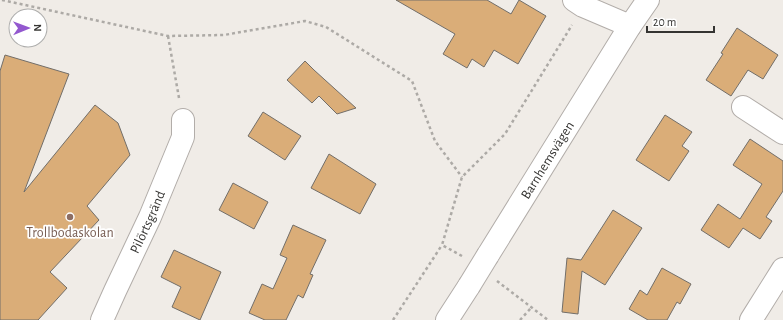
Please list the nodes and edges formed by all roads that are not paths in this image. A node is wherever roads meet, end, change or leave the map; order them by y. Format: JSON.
{"nodes":[{"id":1,"x":648,"y":0,"type":"edge"},
{"id":2,"x":579,"y":3,"type":"edge"},
{"id":3,"x":630,"y":26,"type":"junction"},
{"id":4,"x":743,"y":107,"type":"dead end"},
{"id":5,"x":182,"y":120,"type":"road end"},
{"id":6,"x":783,"y":133,"type":"edge"},
{"id":7,"x":783,"y":269,"type":"edge"},
{"id":8,"x":102,"y":320,"type":"edge"},
{"id":9,"x":447,"y":320,"type":"edge"},
{"id":10,"x":750,"y":320,"type":"edge"}],
"edges":[{"from":1,"to":3,"type":"street","name":"Barnhemsvägen"},
{"from":2,"to":3,"type":"street"},
{"from":3,"to":9,"type":"street","name":"Barnhemsvägen","bridge":true},
{"from":4,"to":6,"type":"street"},
{"from":5,"to":8,"type":"street","name":"Pilörtsgränd"},
{"from":7,"to":10,"type":"street"}]}
